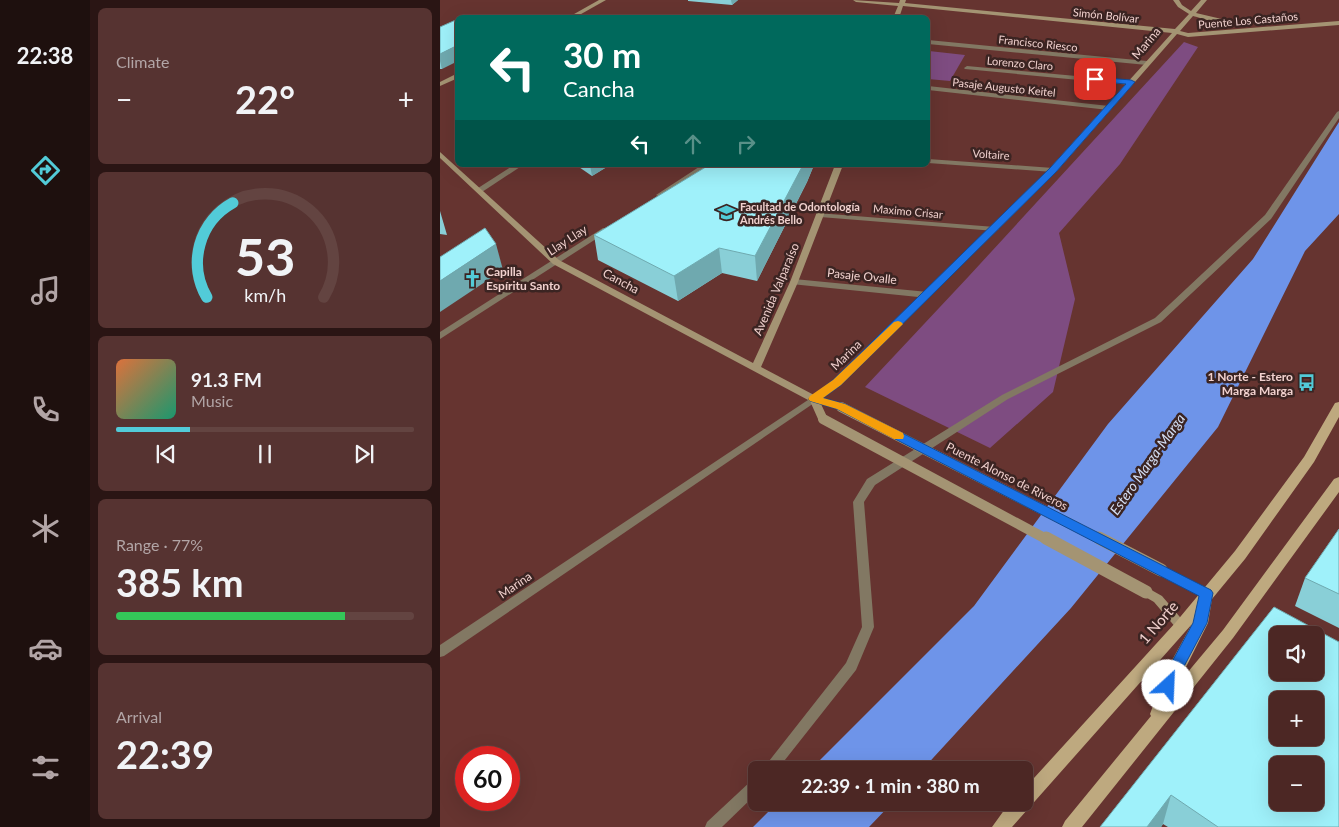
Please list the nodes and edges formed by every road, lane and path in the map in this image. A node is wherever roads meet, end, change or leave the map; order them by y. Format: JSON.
{"nodes":[{"id":1,"x":603,"y":0,"type":"edge"},
{"id":2,"x":856,"y":0,"type":"edge"},
{"id":3,"x":1176,"y":0,"type":"edge"},
{"id":4,"x":1204,"y":0,"type":"edge"},
{"id":5,"x":902,"y":2,"type":"edge"},
{"id":6,"x":1191,"y":13,"type":"junction"},
{"id":7,"x":575,"y":15,"type":"edge"},
{"id":8,"x":897,"y":15,"type":"edge"},
{"id":9,"x":1339,"y":16,"type":"edge"},
{"id":10,"x":1339,"y":23,"type":"edge"},
{"id":11,"x":1240,"y":24,"type":"junction"},
{"id":12,"x":1174,"y":31,"type":"junction"},
{"id":13,"x":930,"y":42,"type":"edge"},
{"id":14,"x":1148,"y":64,"type":"junction"},
{"id":15,"x":967,"y":68,"type":"dead end"},
{"id":16,"x":455,"y":76,"type":"edge"},
{"id":17,"x":1131,"y":82,"type":"junction"},
{"id":18,"x":440,"y":84,"type":"edge"},
{"id":19,"x":930,"y":88,"type":"edge"},
{"id":20,"x":1109,"y":108,"type":"junction"},
{"id":21,"x":1339,"y":113,"type":"edge"},
{"id":22,"x":440,"y":154,"type":"edge"},
{"id":23,"x":930,"y":161,"type":"edge"},
{"id":24,"x":516,"y":167,"type":"edge"},
{"id":25,"x":704,"y":167,"type":"edge"},
{"id":26,"x":838,"y":167,"type":"edge"},
{"id":27,"x":1053,"y":170,"type":"junction"},
{"id":28,"x":479,"y":190,"type":"junction"},
{"id":29,"x":651,"y":201,"type":"edge"},
{"id":30,"x":820,"y":215,"type":"junction"},
{"id":31,"x":611,"y":227,"type":"edge"},
{"id":32,"x":995,"y":230,"type":"junction"},
{"id":33,"x":556,"y":262,"type":"junction"},
{"id":34,"x":794,"y":282,"type":"junction"},
{"id":35,"x":928,"y":295,"type":"junction"},
{"id":36,"x":440,"y":336,"type":"edge"},
{"id":37,"x":756,"y":367,"type":"junction"},
{"id":38,"x":814,"y":399,"type":"junction"},
{"id":39,"x":1339,"y":406,"type":"edge"},
{"id":40,"x":841,"y":407,"type":"joint"},
{"id":41,"x":1339,"y":482,"type":"edge"},
{"id":42,"x":1206,"y":593,"type":"junction"},
{"id":43,"x":1180,"y":626,"type":"junction"},
{"id":44,"x":440,"y":652,"type":"edge"},
{"id":45,"x":1155,"y":724,"type":"junction"},
{"id":46,"x":776,"y":761,"type":"edge"},
{"id":47,"x":1033,"y":791,"type":"edge"},
{"id":48,"x":748,"y":793,"type":"edge"},
{"id":49,"x":1015,"y":811,"type":"edge"},
{"id":50,"x":712,"y":827,"type":"edge"},
{"id":51,"x":1001,"y":827,"type":"edge"},
{"id":52,"x":1071,"y":827,"type":"edge"}],
"edges":[{"from":1,"to":7,"type":"main road"},
{"from":2,"to":5,"type":"main road","name":"Simón Bolívar"},
{"from":3,"to":6,"type":"main road"},
{"from":4,"to":6,"type":"main road","name":"Marina"},
{"from":5,"to":8,"type":"main road"},
{"from":5,"to":12,"type":"main road","name":"Simón Bolívar"},
{"from":6,"to":11,"type":"main road"},
{"from":6,"to":12,"type":"main road","name":"Marina"},
{"from":9,"to":11,"type":"main road","name":"Puente Los Castaños"},
{"from":10,"to":12,"type":"main road","name":"Puente Los Castaños"},
{"from":11,"to":12,"type":"main road","name":"Puente Los Castaños"},
{"from":12,"to":14,"type":"main road","name":"Marina"},
{"from":13,"to":14,"type":"street","name":"Francisco Riesco"},
{"from":14,"to":17,"type":"main road","name":"Marina"},
{"from":15,"to":17,"type":"street","name":"Lorenzo Claro"},
{"from":16,"to":18,"type":"main road"},
{"from":17,"to":20,"type":"main road","name":"Marina"},
{"from":19,"to":20,"type":"street","name":"Pasaje Augusto Keitel"},
{"from":20,"to":27,"type":"main road","name":"Marina"},
{"from":21,"to":46,"type":"street"},
{"from":22,"to":28,"type":"main road","name":"Cancha"},
{"from":23,"to":27,"type":"street","name":"Voltaire"},
{"from":24,"to":28,"type":"street"},
{"from":25,"to":29,"type":"street"},
{"from":26,"to":30,"type":"main road","name":"Avenida Valparaíso"},
{"from":27,"to":32,"type":"main road","name":"Marina"},
{"from":28,"to":33,"type":"main road","name":"Cancha"},
{"from":30,"to":32,"type":"street","name":"Maximo Crisar"},
{"from":30,"to":34,"type":"main road","name":"Avenida Valparaíso"},
{"from":31,"to":33,"type":"street","name":"Llay Llay"},
{"from":32,"to":35,"type":"main road","name":"Marina"},
{"from":33,"to":36,"type":"street","name":"Llay Llay"},
{"from":33,"to":37,"type":"main road","name":"Cancha"},
{"from":34,"to":35,"type":"street","name":"Pasaje Ovalle"},
{"from":34,"to":37,"type":"main road","name":"Avenida Valparaíso"},
{"from":35,"to":38,"type":"main road","name":"Marina"},
{"from":37,"to":38,"type":"main road","name":"Cancha"},
{"from":38,"to":40,"type":"main road","name":"Cancha"},
{"from":38,"to":43,"type":"main road","bridge":true},
{"from":38,"to":44,"type":"street","name":"Marina"},
{"from":39,"to":42,"type":"main road","name":"1 Norte"},
{"from":40,"to":42,"type":"main road","name":"Puente Alonso de Riveros","bridge":true},
{"from":41,"to":45,"type":"main road"},
{"from":42,"to":43,"type":"main road","name":"1 Norte"},
{"from":42,"to":45,"type":"main road"},
{"from":43,"to":47,"type":"main road","name":"1 Norte"},
{"from":45,"to":52,"type":"main road"},
{"from":48,"to":50,"type":"street"},
{"from":49,"to":51,"type":"main road","name":"1 Norte"}]}
